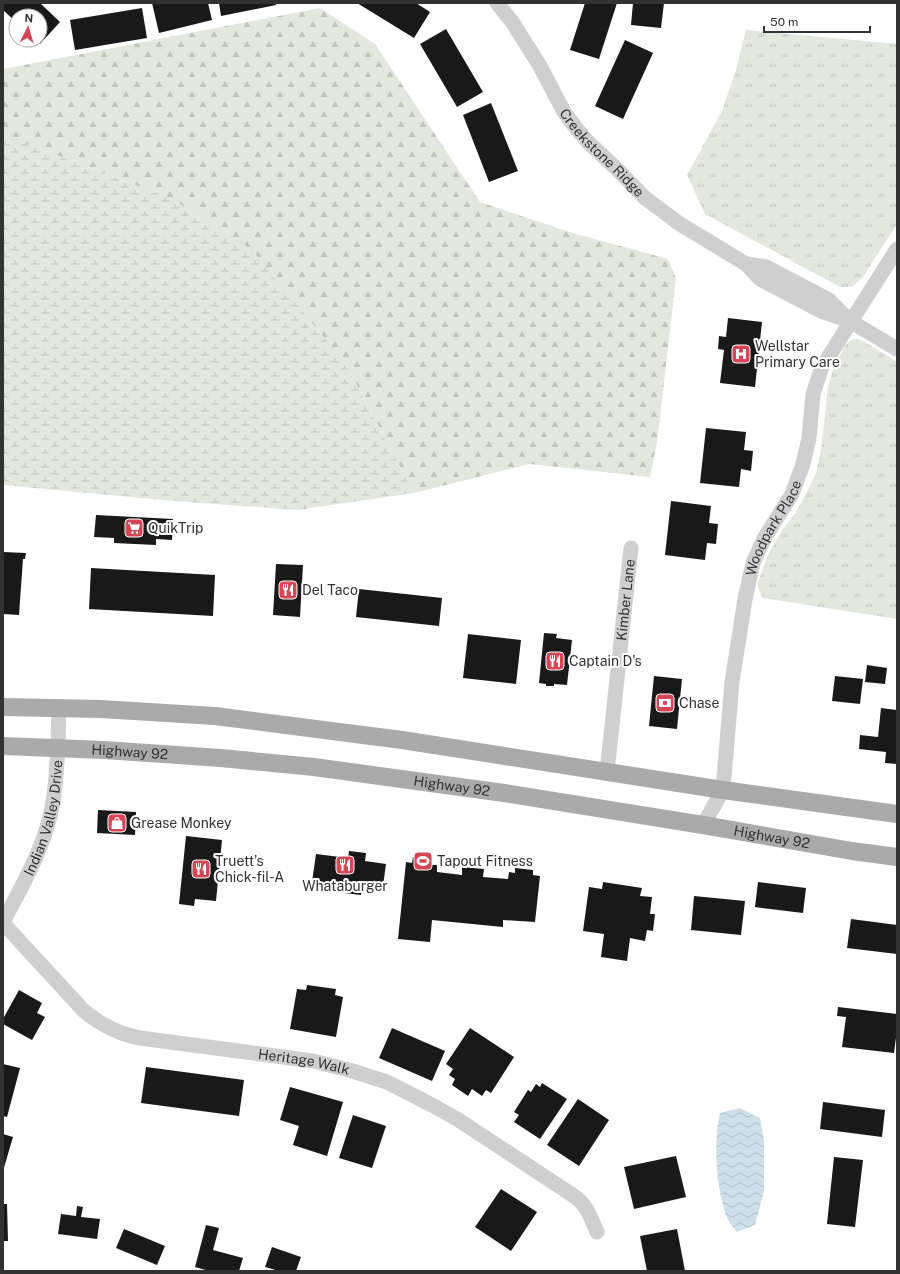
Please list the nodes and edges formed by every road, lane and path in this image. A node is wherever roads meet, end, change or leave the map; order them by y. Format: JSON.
{"nodes":[{"id":1,"x":497,"y":3,"type":"edge"},
{"id":2,"x":897,"y":249,"type":"edge"},
{"id":3,"x":850,"y":321,"type":"junction"},
{"id":4,"x":897,"y":349,"type":"edge"},
{"id":5,"x":631,"y":548,"type":"dead end"},
{"id":6,"x":3,"y":707,"type":"edge"},
{"id":7,"x":59,"y":708,"type":"junction"},
{"id":8,"x":3,"y":746,"type":"edge"},
{"id":9,"x":58,"y":748,"type":"junction"},
{"id":10,"x":607,"y":772,"type":"junction"},
{"id":11,"x":723,"y":790,"type":"junction"},
{"id":12,"x":897,"y":814,"type":"edge"},
{"id":13,"x":703,"y":825,"type":"junction"},
{"id":14,"x":897,"y":857,"type":"edge"},
{"id":15,"x":3,"y":923,"type":"edge"},
{"id":16,"x":597,"y":1232,"type":"dead end"}],
"edges":[{"from":1,"to":3,"type":"street","name":"Creekstone Ridge"},
{"from":2,"to":3,"type":"street","name":"Woodpark Place"},
{"from":3,"to":4,"type":"street","name":"Creekstone Ridge"},
{"from":3,"to":11,"type":"street","name":"Woodpark Place"},
{"from":5,"to":10,"type":"street","name":"Kimber Lane"},
{"from":6,"to":7,"type":"main road"},
{"from":7,"to":9,"type":"street","name":"Indian Valley Drive"},
{"from":7,"to":10,"type":"main road"},
{"from":8,"to":9,"type":"main road","name":"Highway 92"},
{"from":9,"to":13,"type":"main road","name":"Highway 92"},
{"from":9,"to":15,"type":"street","name":"Indian Valley Drive"},
{"from":10,"to":11,"type":"main road"},
{"from":11,"to":12,"type":"main road"},
{"from":11,"to":13,"type":"street","name":"Woodpark Place"},
{"from":13,"to":14,"type":"main road","name":"Highway 92"},
{"from":15,"to":16,"type":"street","name":"Heritage Walk"}]}
